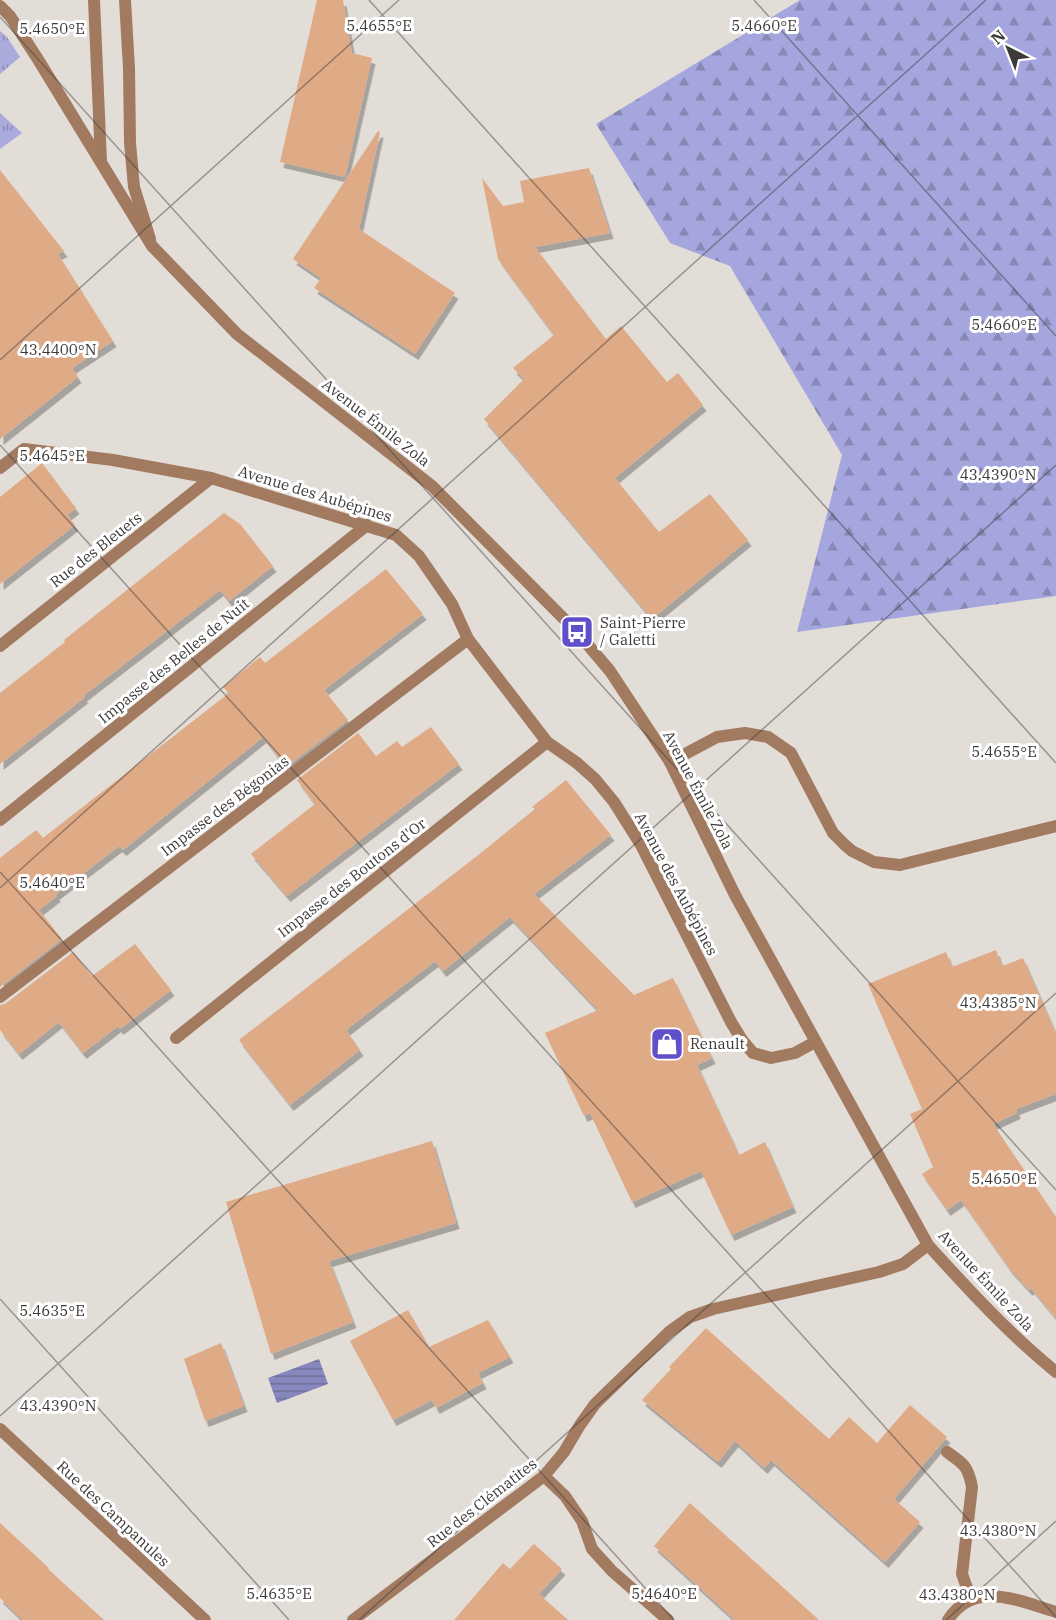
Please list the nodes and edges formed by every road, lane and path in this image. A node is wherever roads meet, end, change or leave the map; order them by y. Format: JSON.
{"nodes":[{"id":1,"x":94,"y":0,"type":"edge"},
{"id":2,"x":125,"y":0,"type":"edge"},
{"id":3,"x":0,"y":6,"type":"edge"},
{"id":4,"x":101,"y":163,"type":"junction"},
{"id":5,"x":152,"y":246,"type":"junction"},
{"id":6,"x":0,"y":468,"type":"edge"},
{"id":7,"x":211,"y":478,"type":"junction"},
{"id":8,"x":367,"y":525,"type":"junction"},
{"id":9,"x":468,"y":639,"type":"junction"},
{"id":10,"x":0,"y":646,"type":"edge"},
{"id":11,"x":547,"y":742,"type":"junction"},
{"id":12,"x":670,"y":762,"type":"junction"},
{"id":13,"x":0,"y":820,"type":"edge"},
{"id":14,"x":1056,"y":826,"type":"edge"},
{"id":15,"x":0,"y":997,"type":"edge"},
{"id":16,"x":176,"y":1038,"type":"dead end"},
{"id":17,"x":815,"y":1042,"type":"junction"},
{"id":18,"x":928,"y":1245,"type":"junction"},
{"id":19,"x":1056,"y":1372,"type":"edge"},
{"id":20,"x":0,"y":1430,"type":"edge"},
{"id":21,"x":947,"y":1452,"type":"dead end"},
{"id":22,"x":544,"y":1476,"type":"junction"},
{"id":23,"x":971,"y":1599,"type":"junction"},
{"id":24,"x":1056,"y":1612,"type":"edge"},
{"id":25,"x":205,"y":1620,"type":"edge"},
{"id":26,"x":354,"y":1620,"type":"edge"},
{"id":27,"x":668,"y":1620,"type":"edge"},
{"id":28,"x":948,"y":1620,"type":"edge"}],
"edges":[{"from":1,"to":4,"type":"street","name":"Avenue Émile Zola"},
{"from":2,"to":5,"type":"street"},
{"from":3,"to":4,"type":"street","name":"Avenue Émile Zola"},
{"from":4,"to":5,"type":"street","name":"Avenue Émile Zola"},
{"from":5,"to":12,"type":"street","name":"Avenue Émile Zola"},
{"from":6,"to":7,"type":"street","name":"Avenue des Aubépines"},
{"from":7,"to":8,"type":"street","name":"Avenue des Aubépines"},
{"from":7,"to":10,"type":"street","name":"Rue des Bleuets"},
{"from":8,"to":9,"type":"street","name":"Avenue des Aubépines"},
{"from":8,"to":13,"type":"street","name":"Impasse des Belles de Nuit"},
{"from":9,"to":11,"type":"street","name":"Avenue des Aubépines"},
{"from":9,"to":15,"type":"street","name":"Impasse des Bégonias"},
{"from":11,"to":16,"type":"street","name":"Impasse des Boutons d'Or"},
{"from":11,"to":17,"type":"street","name":"Avenue des Aubépines"},
{"from":12,"to":14,"type":"street"},
{"from":12,"to":17,"type":"street","name":"Avenue Émile Zola"},
{"from":17,"to":18,"type":"street","name":"Avenue Émile Zola"},
{"from":18,"to":19,"type":"street","name":"Avenue Émile Zola"},
{"from":18,"to":22,"type":"street","name":"Rue des Clématites"},
{"from":20,"to":25,"type":"street","name":"Rue des Campanules"},
{"from":21,"to":23,"type":"street"},
{"from":22,"to":26,"type":"street","name":"Rue des Clématites"},
{"from":22,"to":27,"type":"street"},
{"from":23,"to":24,"type":"street"},
{"from":23,"to":28,"type":"street"}]}
